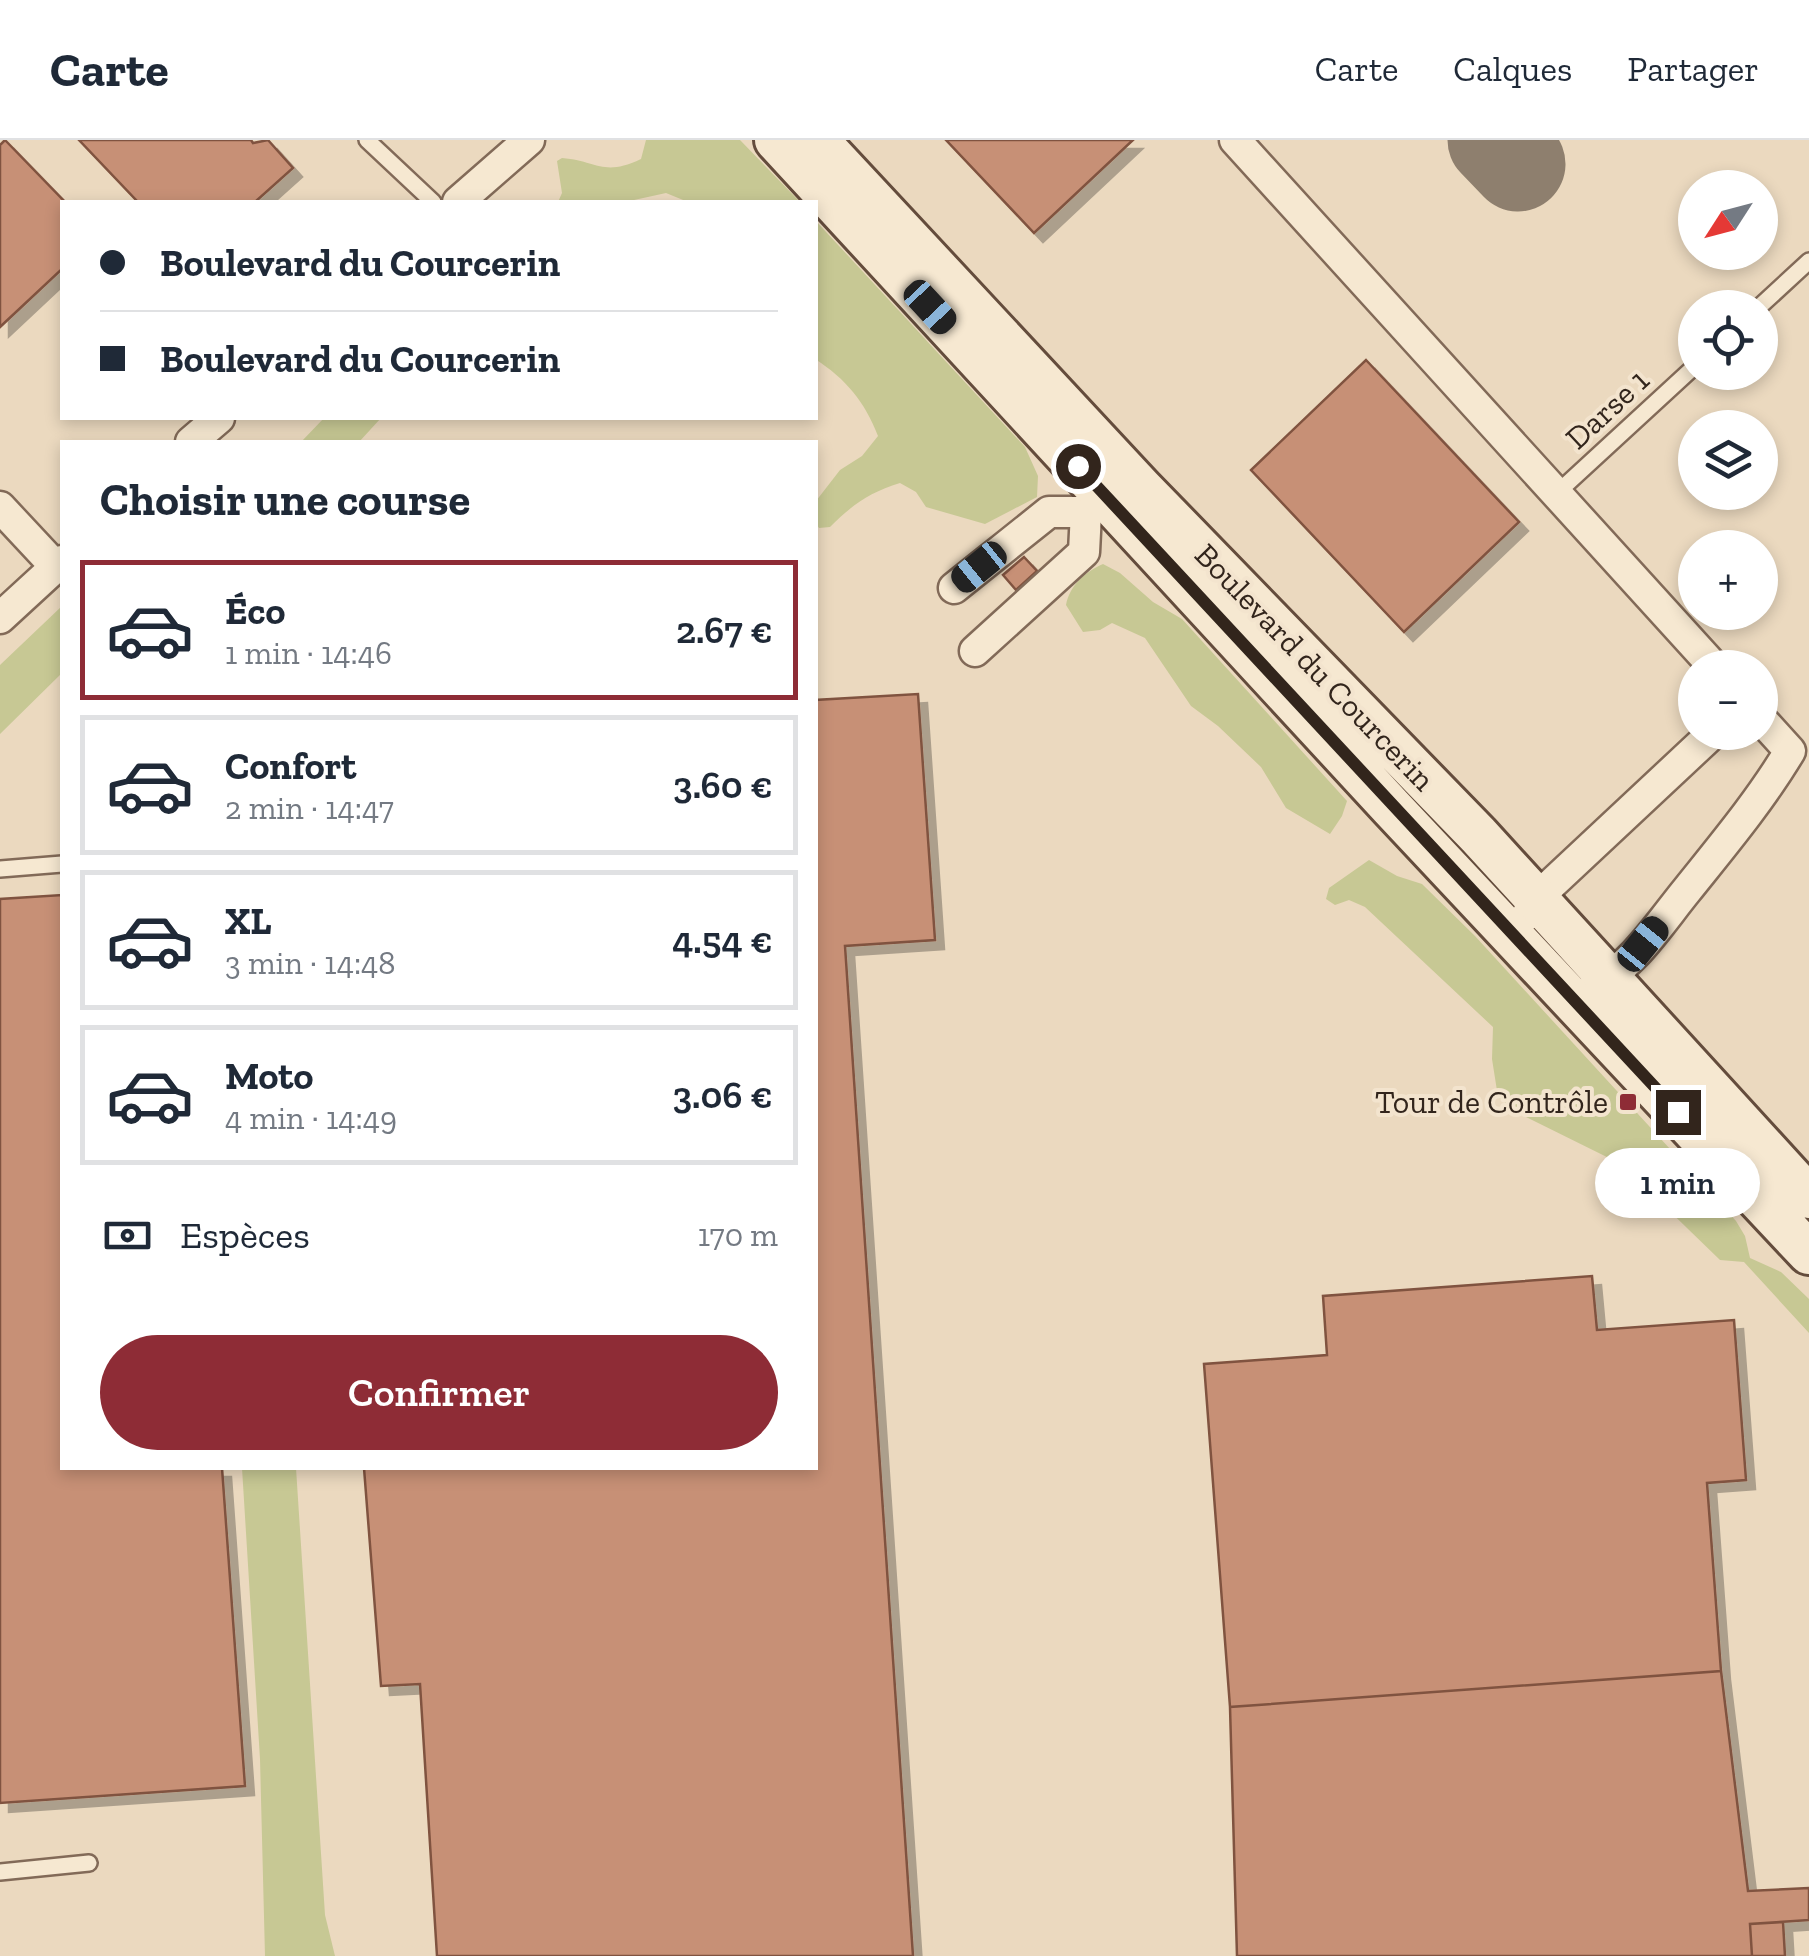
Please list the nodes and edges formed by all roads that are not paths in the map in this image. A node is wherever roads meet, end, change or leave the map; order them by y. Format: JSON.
{"nodes":[{"id":1,"x":367,"y":140,"type":"edge"},
{"id":2,"x":530,"y":140,"type":"edge"},
{"id":3,"x":776,"y":140,"type":"edge"},
{"id":4,"x":817,"y":140,"type":"edge"},
{"id":5,"x":1234,"y":140,"type":"edge"},
{"id":6,"x":432,"y":200,"type":"edge"},
{"id":7,"x":460,"y":200,"type":"edge"},
{"id":8,"x":1809,"y":261,"type":"edge"},
{"id":9,"x":1778,"y":290,"type":"edge"},
{"id":10,"x":1678,"y":382,"type":"edge"},
{"id":11,"x":217,"y":420,"type":"edge"},
{"id":12,"x":194,"y":440,"type":"edge"},
{"id":13,"x":1557,"y":493,"type":"junction"},
{"id":14,"x":1109,"y":497,"type":"junction"},
{"id":15,"x":0,"y":507,"type":"edge"},
{"id":16,"x":59,"y":564,"type":"edge"},
{"id":17,"x":954,"y":588,"type":"dead end"},
{"id":18,"x":0,"y":618,"type":"edge"},
{"id":19,"x":1699,"y":650,"type":"edge"},
{"id":20,"x":974,"y":652,"type":"dead end"},
{"id":21,"x":1778,"y":738,"type":"edge"},
{"id":22,"x":1695,"y":750,"type":"edge"},
{"id":23,"x":1391,"y":807,"type":"junction"},
{"id":24,"x":1478,"y":835,"type":"junction"},
{"id":25,"x":60,"y":864,"type":"edge"},
{"id":26,"x":0,"y":869,"type":"edge"},
{"id":27,"x":1536,"y":900,"type":"junction"},
{"id":28,"x":1515,"y":938,"type":"junction"},
{"id":29,"x":1610,"y":978,"type":"junction"},
{"id":30,"x":1570,"y":997,"type":"junction"},
{"id":31,"x":1809,"y":1197,"type":"edge"},
{"id":32,"x":1809,"y":1253,"type":"edge"},
{"id":33,"x":89,"y":1863,"type":"dead end"},
{"id":34,"x":0,"y":1872,"type":"edge"}],
"edges":[{"from":1,"to":6,"type":"lane"},
{"from":2,"to":7,"type":"street"},
{"from":3,"to":14,"type":"main road","name":"Boulevard du Courcerin"},
{"from":4,"to":14,"type":"main road","name":"Boulevard du Courcerin"},
{"from":5,"to":13,"type":"street"},
{"from":8,"to":9,"type":"lane"},
{"from":10,"to":13,"type":"lane","name":"Darse 1"},
{"from":11,"to":12,"type":"street"},
{"from":13,"to":19,"type":"street"},
{"from":14,"to":17,"type":"street"},
{"from":14,"to":20,"type":"street"},
{"from":14,"to":23,"type":"main road","name":"Boulevard du Courcerin"},
{"from":14,"to":24,"type":"main road","name":"Boulevard du Courcerin"},
{"from":15,"to":16,"type":"street"},
{"from":16,"to":18,"type":"street"},
{"from":21,"to":29,"type":"street"},
{"from":22,"to":27,"type":"street"},
{"from":23,"to":24,"type":"street"},
{"from":23,"to":28,"type":"main road","name":"Boulevard du Courcerin"},
{"from":24,"to":27,"type":"main road","name":"Boulevard du Courcerin"},
{"from":25,"to":26,"type":"lane"},
{"from":27,"to":28,"type":"street"},
{"from":27,"to":29,"type":"main road","name":"Boulevard du Courcerin"},
{"from":28,"to":30,"type":"main road","name":"Boulevard du Courcerin"},
{"from":29,"to":30,"type":"street"},
{"from":29,"to":31,"type":"main road","name":"Boulevard du Courcerin"},
{"from":30,"to":32,"type":"main road","name":"Boulevard du Courcerin"},
{"from":33,"to":34,"type":"lane"}]}
